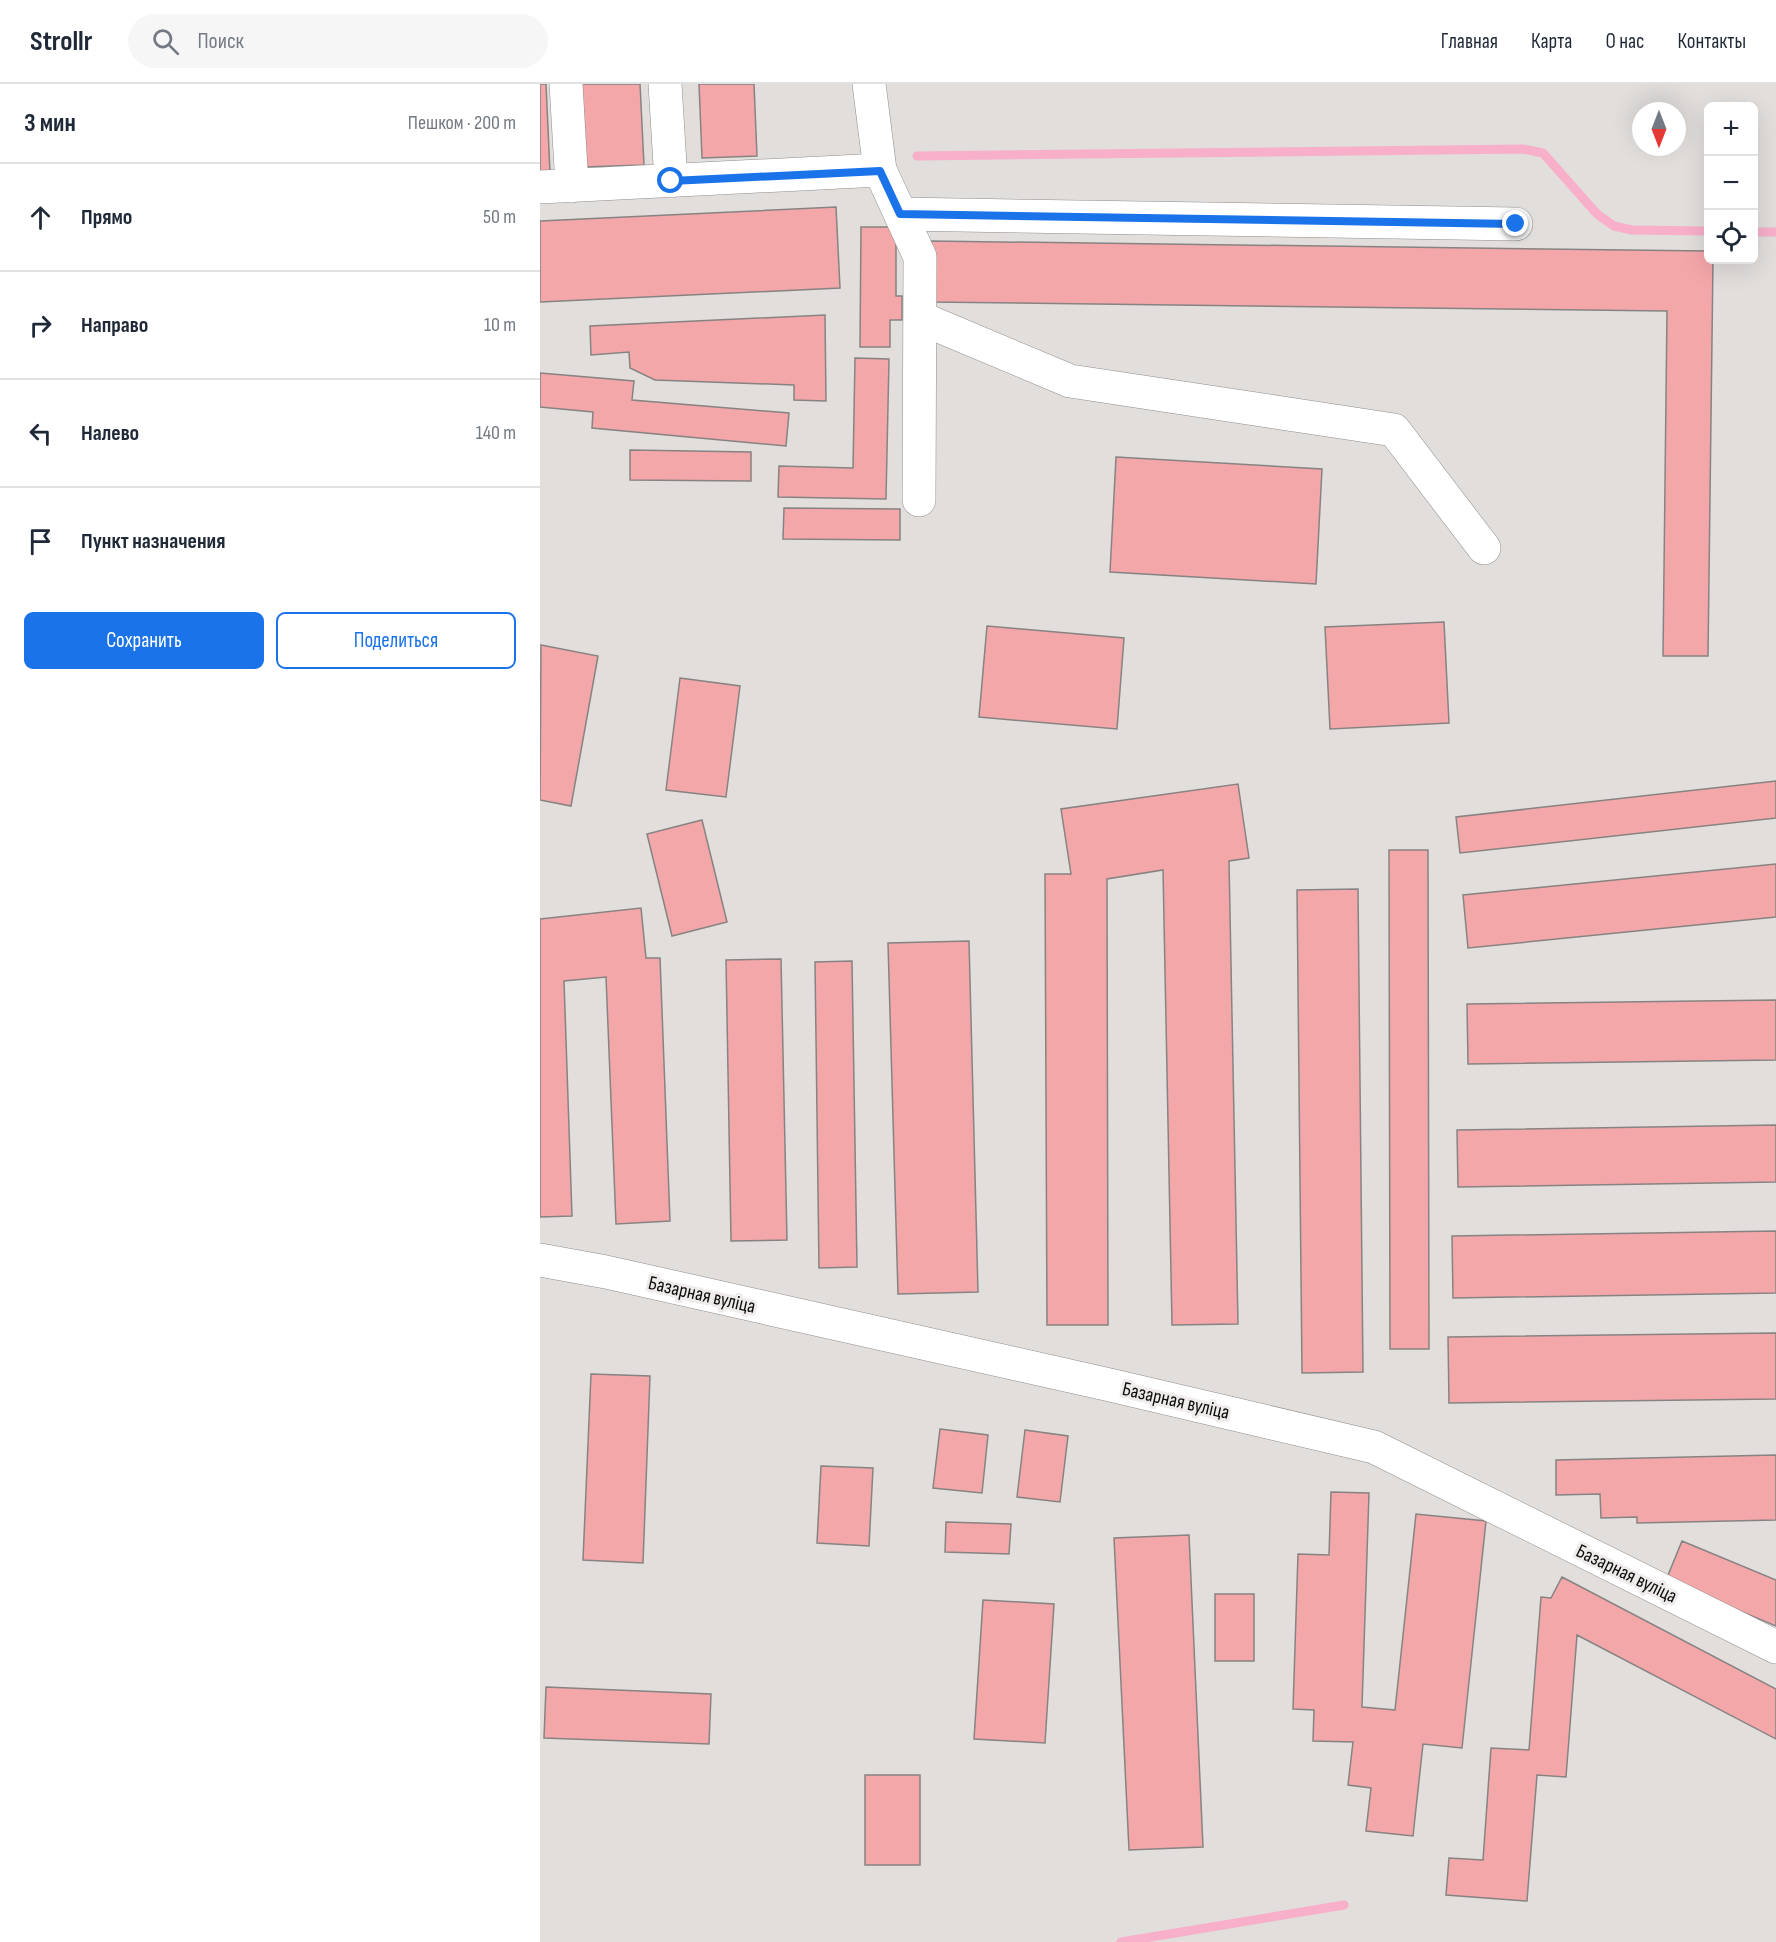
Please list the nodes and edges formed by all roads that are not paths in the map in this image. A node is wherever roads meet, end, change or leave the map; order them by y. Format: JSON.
{"nodes":[{"id":1,"x":567,"y":84,"type":"edge"},
{"id":2,"x":665,"y":84,"type":"edge"},
{"id":3,"x":869,"y":84,"type":"edge"},
{"id":4,"x":880,"y":171,"type":"junction"},
{"id":5,"x":671,"y":181,"type":"junction"},
{"id":6,"x":556,"y":186,"type":"edge"},
{"id":7,"x":900,"y":214,"type":"junction"},
{"id":8,"x":1516,"y":224,"type":"dead end"},
{"id":9,"x":920,"y":318,"type":"junction"},
{"id":10,"x":919,"y":500,"type":"dead end"},
{"id":11,"x":1484,"y":548,"type":"dead end"},
{"id":12,"x":540,"y":1260,"type":"edge"},
{"id":13,"x":1776,"y":1647,"type":"edge"}],
"edges":[{"from":1,"to":6,"type":"street"},
{"from":2,"to":5,"type":"street"},
{"from":3,"to":4,"type":"street"},
{"from":4,"to":5,"type":"street"},
{"from":4,"to":7,"type":"street"},
{"from":5,"to":6,"type":"street"},
{"from":7,"to":8,"type":"street"},
{"from":7,"to":9,"type":"street"},
{"from":9,"to":10,"type":"street"},
{"from":9,"to":11,"type":"street"},
{"from":12,"to":13,"type":"street","name":"Базарная вуліца"}]}
